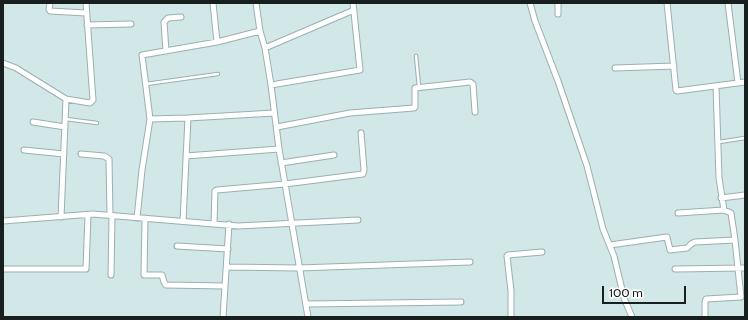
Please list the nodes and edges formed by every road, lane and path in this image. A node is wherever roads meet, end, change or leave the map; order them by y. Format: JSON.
{"nodes":[{"id":1,"x":50,"y":3,"type":"edge"},
{"id":2,"x":86,"y":3,"type":"edge"},
{"id":3,"x":213,"y":3,"type":"edge"},
{"id":4,"x":256,"y":3,"type":"edge"},
{"id":5,"x":353,"y":3,"type":"edge"},
{"id":6,"x":530,"y":3,"type":"edge"},
{"id":7,"x":558,"y":3,"type":"edge"},
{"id":8,"x":667,"y":3,"type":"edge"},
{"id":9,"x":728,"y":3,"type":"edge"},
{"id":10,"x":354,"y":10,"type":"junction"},
{"id":11,"x":86,"y":12,"type":"junction"},
{"id":12,"x":558,"y":14,"type":"dead end"},
{"id":13,"x":181,"y":17,"type":"dead end"},
{"id":14,"x":131,"y":24,"type":"dead end"},
{"id":15,"x":87,"y":25,"type":"junction"},
{"id":16,"x":260,"y":31,"type":"junction"},
{"id":17,"x":217,"y":42,"type":"junction"},
{"id":18,"x":265,"y":48,"type":"junction"},
{"id":19,"x":166,"y":50,"type":"junction"},
{"id":20,"x":416,"y":56,"type":"dead end"},
{"id":21,"x":3,"y":63,"type":"edge"},
{"id":22,"x":674,"y":66,"type":"junction"},
{"id":23,"x":616,"y":68,"type":"dead end"},
{"id":24,"x":218,"y":74,"type":"dead end"},
{"id":25,"x":745,"y":82,"type":"edge"},
{"id":26,"x":738,"y":83,"type":"junction"},
{"id":27,"x":146,"y":84,"type":"junction"},
{"id":28,"x":270,"y":85,"type":"junction"},
{"id":29,"x":716,"y":86,"type":"junction"},
{"id":30,"x":419,"y":88,"type":"junction"},
{"id":31,"x":66,"y":99,"type":"junction"},
{"id":32,"x":475,"y":112,"type":"dead end"},
{"id":33,"x":274,"y":113,"type":"junction"},
{"id":34,"x":65,"y":118,"type":"junction"},
{"id":35,"x":188,"y":118,"type":"junction"},
{"id":36,"x":150,"y":119,"type":"junction"},
{"id":37,"x":33,"y":122,"type":"dead end"},
{"id":38,"x":98,"y":123,"type":"dead end"},
{"id":39,"x":65,"y":127,"type":"junction"},
{"id":40,"x":276,"y":127,"type":"junction"},
{"id":41,"x":361,"y":133,"type":"dead end"},
{"id":42,"x":745,"y":138,"type":"edge"},
{"id":43,"x":718,"y":142,"type":"junction"},
{"id":44,"x":279,"y":149,"type":"junction"},
{"id":45,"x":24,"y":150,"type":"dead end"},
{"id":46,"x":64,"y":154,"type":"junction"},
{"id":47,"x":81,"y":154,"type":"dead end"},
{"id":48,"x":334,"y":155,"type":"dead end"},
{"id":49,"x":186,"y":156,"type":"junction"},
{"id":50,"x":281,"y":163,"type":"junction"},
{"id":51,"x":285,"y":184,"type":"junction"},
{"id":52,"x":745,"y":195,"type":"edge"},
{"id":53,"x":722,"y":198,"type":"junction"},
{"id":54,"x":724,"y":210,"type":"junction"},
{"id":55,"x":678,"y":213,"type":"dead end"},
{"id":56,"x":88,"y":215,"type":"junction"},
{"id":57,"x":111,"y":216,"type":"junction"},
{"id":58,"x":61,"y":217,"type":"junction"},
{"id":59,"x":137,"y":218,"type":"junction"},
{"id":60,"x":145,"y":218,"type":"junction"},
{"id":61,"x":358,"y":220,"type":"dead end"},
{"id":62,"x":3,"y":221,"type":"edge"},
{"id":63,"x":183,"y":221,"type":"junction"},
{"id":64,"x":214,"y":224,"type":"junction"},
{"id":65,"x":229,"y":224,"type":"junction"},
{"id":66,"x":291,"y":224,"type":"junction"},
{"id":67,"x":735,"y":240,"type":"junction"},
{"id":68,"x":610,"y":245,"type":"junction"},
{"id":69,"x":177,"y":246,"type":"dead end"},
{"id":70,"x":228,"y":249,"type":"junction"},
{"id":71,"x":542,"y":252,"type":"dead end"},
{"id":72,"x":470,"y":262,"type":"dead end"},
{"id":73,"x":226,"y":267,"type":"junction"},
{"id":74,"x":299,"y":268,"type":"junction"},
{"id":75,"x":738,"y":268,"type":"junction"},
{"id":76,"x":745,"y":268,"type":"edge"},
{"id":77,"x":3,"y":269,"type":"edge"},
{"id":78,"x":675,"y":269,"type":"dead end"},
{"id":79,"x":111,"y":275,"type":"dead end"},
{"id":80,"x":225,"y":286,"type":"junction"},
{"id":81,"x":461,"y":302,"type":"dead end"},
{"id":82,"x":306,"y":304,"type":"junction"},
{"id":83,"x":223,"y":317,"type":"edge"},
{"id":84,"x":308,"y":317,"type":"edge"},
{"id":85,"x":511,"y":317,"type":"edge"},
{"id":86,"x":632,"y":317,"type":"edge"},
{"id":87,"x":705,"y":317,"type":"edge"}],
"edges":[{"from":1,"to":11,"type":"street"},
{"from":2,"to":11,"type":"street"},
{"from":3,"to":17,"type":"street"},
{"from":4,"to":16,"type":"street"},
{"from":5,"to":10,"type":"street"},
{"from":6,"to":68,"type":"street"},
{"from":7,"to":12,"type":"street"},
{"from":8,"to":22,"type":"street"},
{"from":9,"to":26,"type":"street"},
{"from":10,"to":18,"type":"street"},
{"from":10,"to":28,"type":"street"},
{"from":11,"to":15,"type":"street"},
{"from":13,"to":19,"type":"street"},
{"from":14,"to":15,"type":"street"},
{"from":15,"to":31,"type":"street"},
{"from":16,"to":17,"type":"street"},
{"from":16,"to":18,"type":"street"},
{"from":17,"to":19,"type":"street"},
{"from":18,"to":28,"type":"street"},
{"from":19,"to":27,"type":"street"},
{"from":20,"to":30,"type":"lane"},
{"from":21,"to":31,"type":"street"},
{"from":22,"to":23,"type":"street"},
{"from":22,"to":29,"type":"street"},
{"from":24,"to":27,"type":"lane"},
{"from":25,"to":26,"type":"street"},
{"from":26,"to":29,"type":"street"},
{"from":27,"to":36,"type":"street"},
{"from":28,"to":33,"type":"street"},
{"from":29,"to":43,"type":"street"},
{"from":30,"to":32,"type":"street"},
{"from":30,"to":40,"type":"street"},
{"from":31,"to":34,"type":"street"},
{"from":33,"to":35,"type":"street"},
{"from":33,"to":40,"type":"street"},
{"from":34,"to":38,"type":"lane"},
{"from":34,"to":39,"type":"street"},
{"from":35,"to":36,"type":"street"},
{"from":35,"to":49,"type":"street"},
{"from":36,"to":59,"type":"street"},
{"from":37,"to":39,"type":"street"},
{"from":39,"to":46,"type":"street"},
{"from":40,"to":44,"type":"street"},
{"from":41,"to":51,"type":"street"},
{"from":42,"to":43,"type":"lane"},
{"from":43,"to":53,"type":"street"},
{"from":44,"to":49,"type":"street"},
{"from":44,"to":50,"type":"street"},
{"from":45,"to":46,"type":"street"},
{"from":46,"to":58,"type":"street"},
{"from":47,"to":57,"type":"street"},
{"from":48,"to":50,"type":"street"},
{"from":49,"to":63,"type":"street"},
{"from":50,"to":51,"type":"street"},
{"from":51,"to":64,"type":"street"},
{"from":51,"to":66,"type":"street"},
{"from":52,"to":53,"type":"street"},
{"from":53,"to":54,"type":"street"},
{"from":54,"to":55,"type":"street"},
{"from":54,"to":67,"type":"street"},
{"from":56,"to":57,"type":"street"},
{"from":56,"to":58,"type":"street"},
{"from":56,"to":77,"type":"street"},
{"from":57,"to":59,"type":"street"},
{"from":57,"to":79,"type":"street"},
{"from":58,"to":62,"type":"street"},
{"from":59,"to":60,"type":"street"},
{"from":60,"to":63,"type":"street"},
{"from":60,"to":80,"type":"street"},
{"from":61,"to":66,"type":"street"},
{"from":63,"to":64,"type":"street"},
{"from":64,"to":65,"type":"street"},
{"from":65,"to":66,"type":"street"},
{"from":65,"to":70,"type":"street"},
{"from":66,"to":74,"type":"street"},
{"from":67,"to":68,"type":"street"},
{"from":67,"to":75,"type":"street"},
{"from":68,"to":86,"type":"street"},
{"from":69,"to":70,"type":"street"},
{"from":70,"to":73,"type":"street"},
{"from":71,"to":85,"type":"street"},
{"from":72,"to":74,"type":"street"},
{"from":73,"to":74,"type":"street"},
{"from":73,"to":80,"type":"street"},
{"from":74,"to":82,"type":"street"},
{"from":75,"to":76,"type":"street"},
{"from":75,"to":78,"type":"street"},
{"from":75,"to":87,"type":"street"},
{"from":80,"to":83,"type":"street"},
{"from":81,"to":82,"type":"street"},
{"from":82,"to":84,"type":"street"}]}
